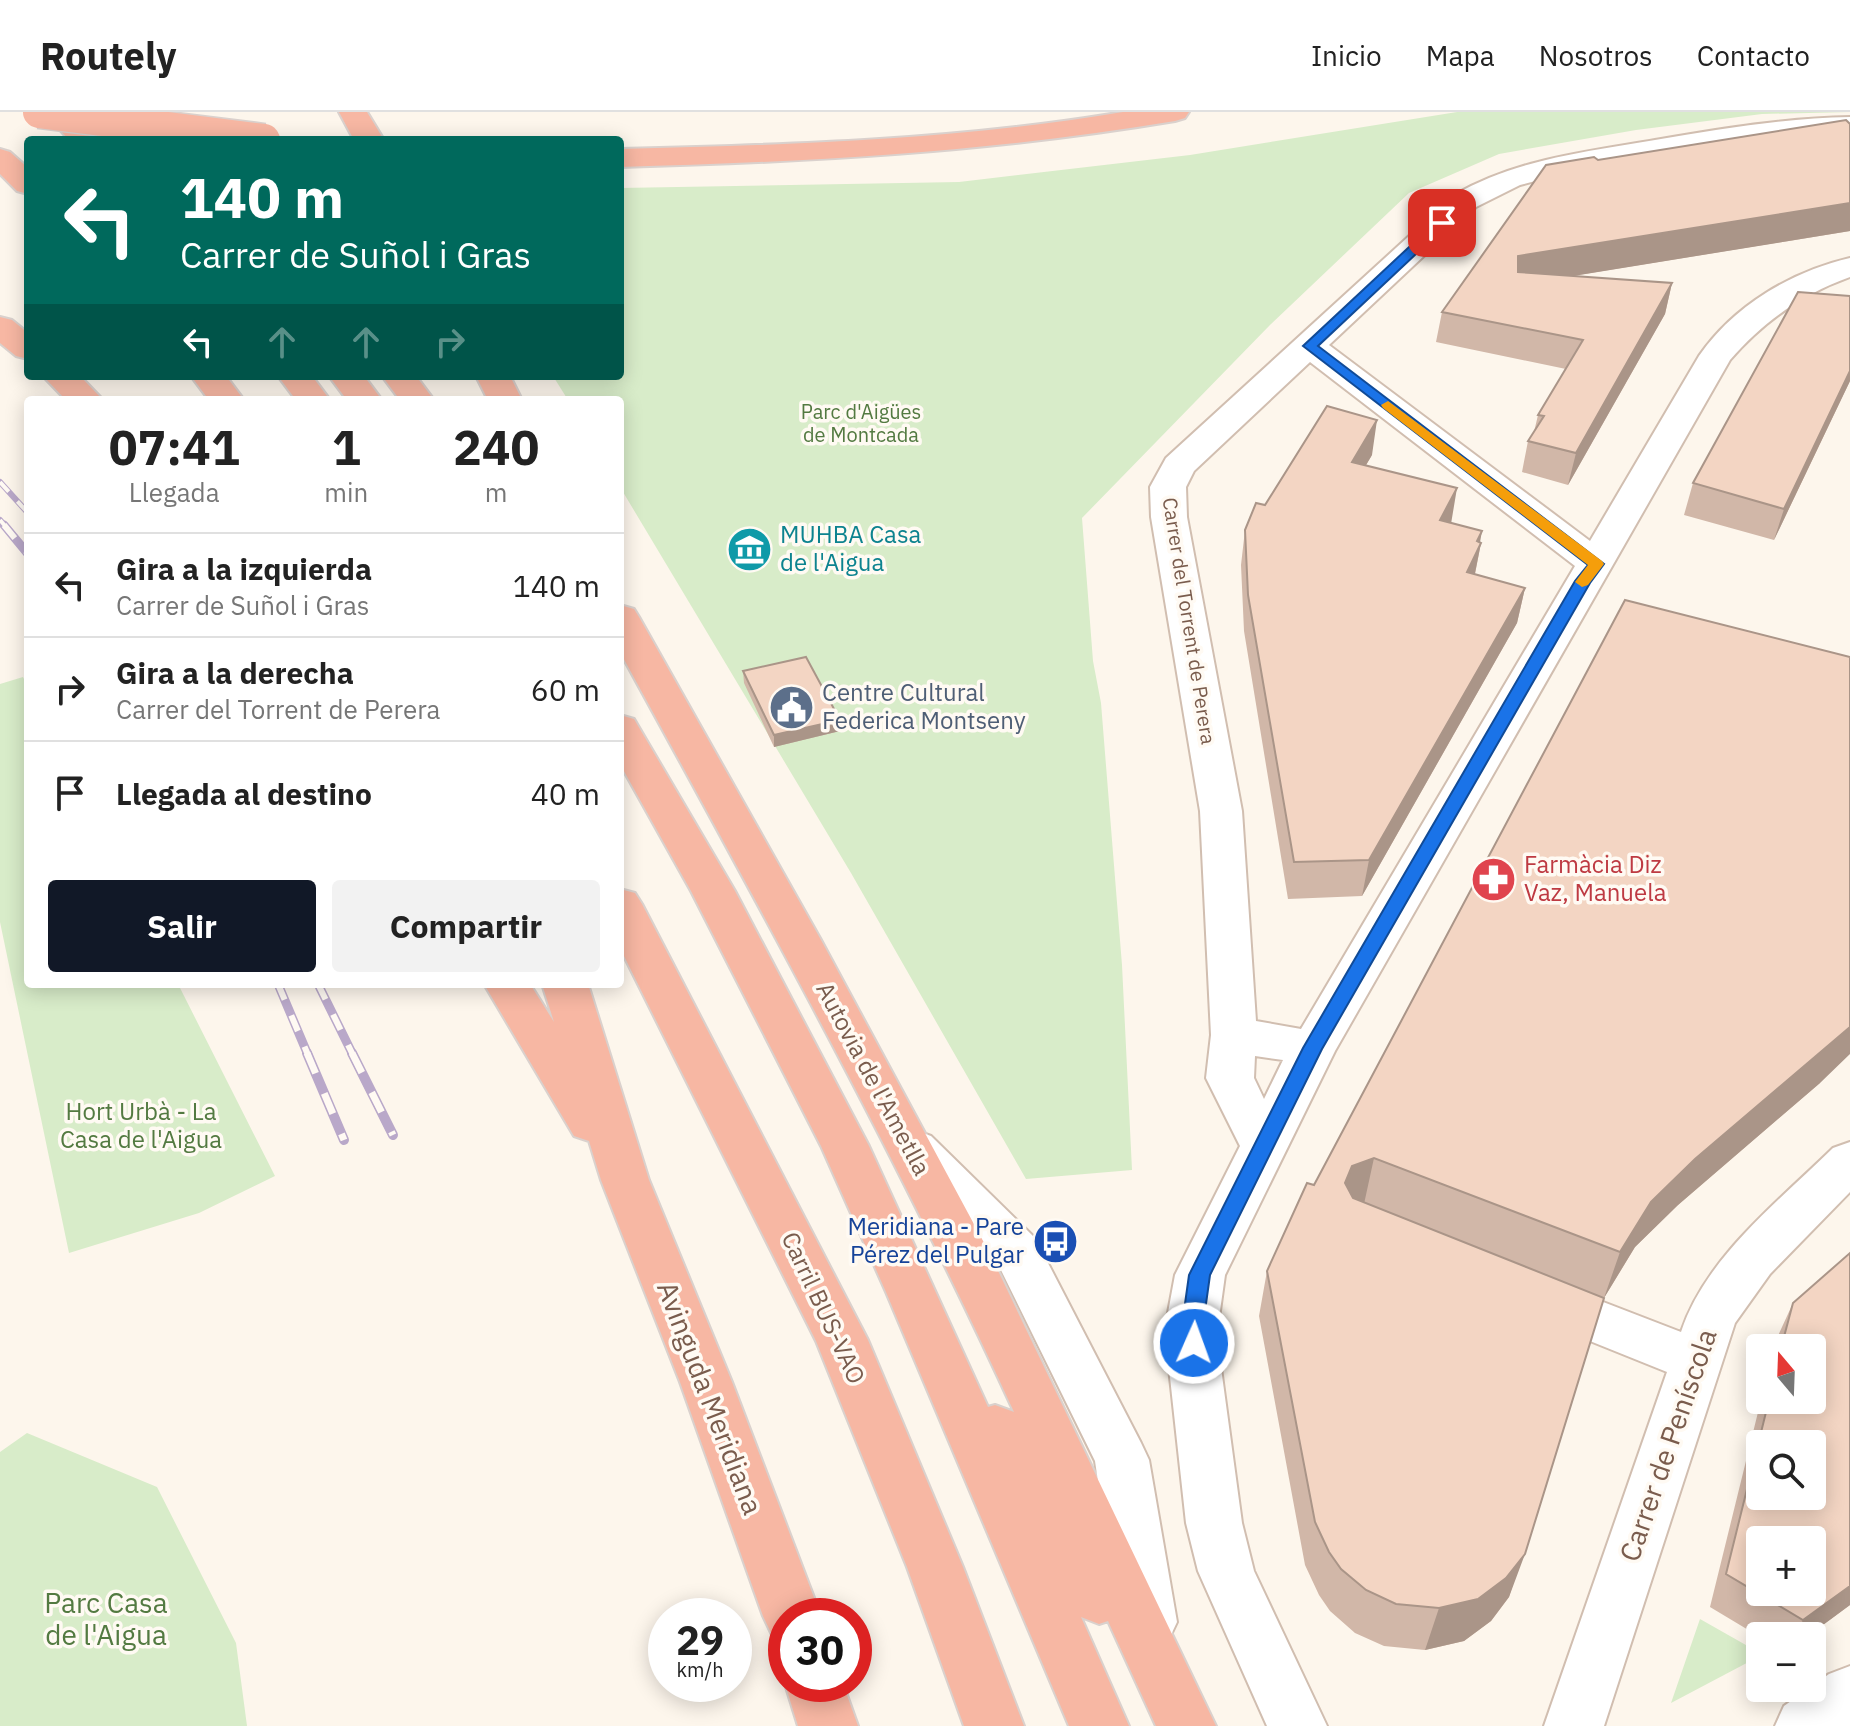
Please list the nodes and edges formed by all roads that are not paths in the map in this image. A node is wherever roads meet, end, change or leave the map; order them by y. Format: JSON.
{"nodes":[{"id":1,"x":39,"y":112,"type":"edge"},
{"id":2,"x":58,"y":112,"type":"edge"},
{"id":3,"x":76,"y":112,"type":"edge"},
{"id":4,"x":163,"y":112,"type":"edge"},
{"id":5,"x":185,"y":112,"type":"edge"},
{"id":6,"x":353,"y":112,"type":"edge"},
{"id":7,"x":1175,"y":112,"type":"edge"},
{"id":8,"x":1850,"y":126,"type":"edge"},
{"id":9,"x":81,"y":136,"type":"edge"},
{"id":10,"x":107,"y":136,"type":"edge"},
{"id":11,"x":192,"y":136,"type":"edge"},
{"id":12,"x":206,"y":136,"type":"edge"},
{"id":13,"x":232,"y":136,"type":"edge"},
{"id":14,"x":367,"y":136,"type":"edge"},
{"id":15,"x":624,"y":158,"type":"edge"},
{"id":16,"x":1850,"y":267,"type":"edge"},
{"id":17,"x":0,"y":327,"type":"edge"},
{"id":18,"x":24,"y":346,"type":"edge"},
{"id":19,"x":1310,"y":346,"type":"junction"},
{"id":20,"x":64,"y":380,"type":"edge"},
{"id":21,"x":211,"y":380,"type":"edge"},
{"id":22,"x":349,"y":380,"type":"edge"},
{"id":23,"x":82,"y":396,"type":"edge"},
{"id":24,"x":224,"y":396,"type":"edge"},
{"id":25,"x":362,"y":396,"type":"edge"},
{"id":26,"x":1596,"y":564,"type":"junction"},
{"id":27,"x":624,"y":624,"type":"edge"},
{"id":28,"x":624,"y":735,"type":"edge"},
{"id":29,"x":624,"y":912,"type":"edge"},
{"id":30,"x":509,"y":988,"type":"edge"},
{"id":31,"x":566,"y":988,"type":"edge"},
{"id":32,"x":1234,"y":1035,"type":"junction"},
{"id":33,"x":1313,"y":1048,"type":"junction"},
{"id":34,"x":1264,"y":1145,"type":"junction"},
{"id":35,"x":1850,"y":1161,"type":"edge"},
{"id":36,"x":625,"y":1180,"type":"junction"},
{"id":37,"x":1494,"y":1280,"type":"edge"},
{"id":38,"x":912,"y":1292,"type":"junction"},
{"id":39,"x":1695,"y":1360,"type":"junction"},
{"id":40,"x":785,"y":1598,"type":"edge"},
{"id":41,"x":1850,"y":1694,"type":"edge"},
{"id":42,"x":820,"y":1702,"type":"edge"},
{"id":43,"x":828,"y":1726,"type":"edge"},
{"id":44,"x":994,"y":1726,"type":"edge"},
{"id":45,"x":1099,"y":1726,"type":"edge"},
{"id":46,"x":1177,"y":1726,"type":"edge"},
{"id":47,"x":1186,"y":1726,"type":"edge"},
{"id":48,"x":1297,"y":1726,"type":"edge"},
{"id":49,"x":1574,"y":1726,"type":"edge"},
{"id":50,"x":1805,"y":1726,"type":"edge"}],
"edges":[{"from":1,"to":13,"type":"highway","bridge":true},
{"from":2,"to":9,"type":"highway"},
{"from":3,"to":10,"type":"highway"},
{"from":4,"to":11,"type":"highway"},
{"from":5,"to":12,"type":"highway"},
{"from":6,"to":14,"type":"highway"},
{"from":7,"to":15,"type":"highway"},
{"from":8,"to":19,"type":"street","name":"Carrer del Torrent de Perera"},
{"from":16,"to":26,"type":"street"},
{"from":17,"to":18,"type":"highway"},
{"from":19,"to":26,"type":"street"},
{"from":19,"to":32,"type":"street","name":"Carrer del Torrent de Perera"},
{"from":20,"to":23,"type":"highway"},
{"from":21,"to":24,"type":"highway"},
{"from":22,"to":25,"type":"highway"},
{"from":26,"to":33,"type":"street"},
{"from":27,"to":47,"type":"highway","name":"Autovia de l'Ametlla"},
{"from":28,"to":38,"type":"highway"},
{"from":29,"to":44,"type":"highway","name":"Carril BUS-VAO"},
{"from":30,"to":36,"type":"highway"},
{"from":31,"to":36,"type":"highway"},
{"from":32,"to":33,"type":"street"},
{"from":32,"to":34,"type":"street","name":"Carrer del Torrent de Perera"},
{"from":33,"to":34,"type":"street"},
{"from":34,"to":48,"type":"street"},
{"from":35,"to":39,"type":"street","name":"Carrer de Peníscola"},
{"from":36,"to":40,"type":"highway","name":"Avinguda Meridiana"},
{"from":37,"to":39,"type":"street"},
{"from":38,"to":45,"type":"highway"},
{"from":38,"to":46,"type":"highway"},
{"from":39,"to":49,"type":"street","name":"Carrer de Peníscola"},
{"from":41,"to":50,"type":"street"},
{"from":42,"to":43,"type":"highway"}]}
